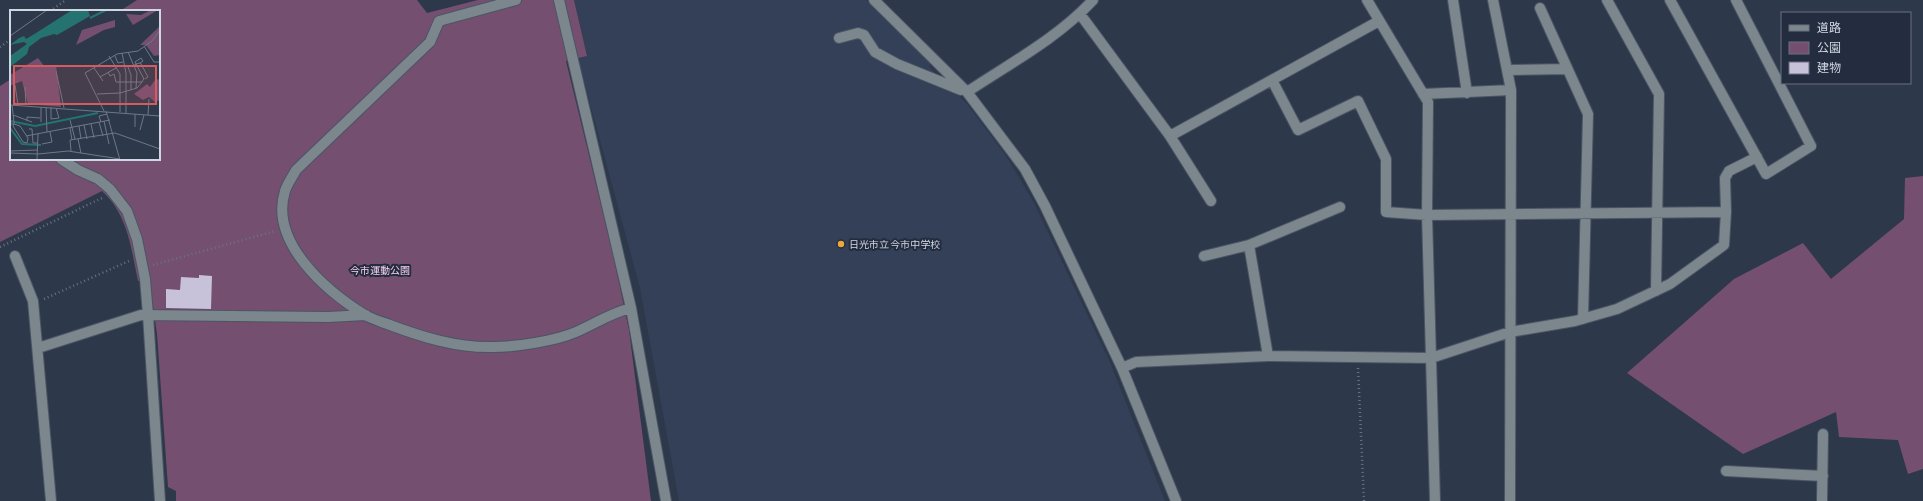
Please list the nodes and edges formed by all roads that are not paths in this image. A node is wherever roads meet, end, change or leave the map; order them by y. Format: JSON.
{"nodes":[{"id":1,"x":516,"y":0,"type":"edge"},
{"id":2,"x":559,"y":0,"type":"edge"},
{"id":3,"x":874,"y":0,"type":"edge"},
{"id":4,"x":1093,"y":0,"type":"edge"},
{"id":5,"x":1367,"y":0,"type":"edge"},
{"id":6,"x":1453,"y":0,"type":"edge"},
{"id":7,"x":1493,"y":0,"type":"edge"},
{"id":8,"x":1607,"y":0,"type":"edge"},
{"id":9,"x":1670,"y":0,"type":"edge"},
{"id":10,"x":1736,"y":0,"type":"edge"},
{"id":11,"x":1540,"y":8,"type":"dead end"},
{"id":12,"x":1080,"y":14,"type":"junction"},
{"id":13,"x":1380,"y":21,"type":"junction"},
{"id":14,"x":839,"y":38,"type":"dead end"},
{"id":15,"x":1566,"y":68,"type":"junction"},
{"id":16,"x":1508,"y":70,"type":"junction"},
{"id":17,"x":1272,"y":80,"type":"junction"},
{"id":18,"x":1511,"y":90,"type":"junction"},
{"id":19,"x":967,"y":92,"type":"junction"},
{"id":20,"x":1467,"y":93,"type":"junction"},
{"id":21,"x":1423,"y":94,"type":"junction"},
{"id":22,"x":1170,"y":136,"type":"junction"},
{"id":23,"x":1757,"y":157,"type":"junction"},
{"id":24,"x":63,"y":160,"type":"edge"},
{"id":25,"x":1211,"y":201,"type":"dead end"},
{"id":26,"x":1340,"y":207,"type":"dead end"},
{"id":27,"x":1726,"y":212,"type":"junction"},
{"id":28,"x":1585,"y":214,"type":"junction"},
{"id":29,"x":1658,"y":214,"type":"junction"},
{"id":30,"x":1510,"y":215,"type":"junction"},
{"id":31,"x":1427,"y":216,"type":"junction"},
{"id":32,"x":1249,"y":245,"type":"junction"},
{"id":33,"x":15,"y":256,"type":"dead end"},
{"id":34,"x":1204,"y":256,"type":"dead end"},
{"id":35,"x":1656,"y":291,"type":"junction"},
{"id":36,"x":631,"y":308,"type":"junction"},
{"id":37,"x":148,"y":315,"type":"junction"},
{"id":38,"x":366,"y":315,"type":"junction"},
{"id":39,"x":1582,"y":318,"type":"junction"},
{"id":40,"x":1510,"y":332,"type":"junction"},
{"id":41,"x":38,"y":348,"type":"junction"},
{"id":42,"x":1268,"y":356,"type":"junction"},
{"id":43,"x":1431,"y":358,"type":"junction"},
{"id":44,"x":1122,"y":368,"type":"junction"},
{"id":45,"x":1823,"y":434,"type":"dead end"},
{"id":46,"x":1726,"y":471,"type":"dead end"},
{"id":47,"x":1823,"y":476,"type":"junction"},
{"id":48,"x":51,"y":501,"type":"edge"},
{"id":49,"x":160,"y":501,"type":"edge"},
{"id":50,"x":666,"y":501,"type":"edge"},
{"id":51,"x":1176,"y":501,"type":"edge"},
{"id":52,"x":1435,"y":501,"type":"edge"},
{"id":53,"x":1510,"y":501,"type":"edge"},
{"id":54,"x":1822,"y":501,"type":"edge"}],
"edges":[{"from":1,"to":38,"type":"street"},
{"from":2,"to":36,"type":"street"},
{"from":3,"to":19,"type":"street"},
{"from":4,"to":12,"type":"street"},
{"from":5,"to":13,"type":"street"},
{"from":6,"to":20,"type":"street"},
{"from":7,"to":16,"type":"street"},
{"from":8,"to":29,"type":"street"},
{"from":9,"to":23,"type":"street"},
{"from":10,"to":23,"type":"street"},
{"from":11,"to":15,"type":"street"},
{"from":12,"to":19,"type":"street"},
{"from":12,"to":22,"type":"street"},
{"from":13,"to":17,"type":"street"},
{"from":13,"to":21,"type":"street"},
{"from":14,"to":19,"type":"street"},
{"from":15,"to":16,"type":"street"},
{"from":15,"to":28,"type":"street"},
{"from":16,"to":18,"type":"street"},
{"from":17,"to":22,"type":"street"},
{"from":17,"to":31,"type":"street"},
{"from":18,"to":20,"type":"street"},
{"from":18,"to":30,"type":"street"},
{"from":19,"to":44,"type":"street"},
{"from":20,"to":21,"type":"street"},
{"from":21,"to":31,"type":"street"},
{"from":22,"to":25,"type":"street"},
{"from":23,"to":27,"type":"street"},
{"from":24,"to":37,"type":"street"},
{"from":26,"to":32,"type":"street"},
{"from":27,"to":29,"type":"street"},
{"from":27,"to":35,"type":"street"},
{"from":28,"to":29,"type":"street"},
{"from":28,"to":30,"type":"street"},
{"from":28,"to":39,"type":"street"},
{"from":29,"to":35,"type":"street"},
{"from":30,"to":31,"type":"street"},
{"from":30,"to":40,"type":"street"},
{"from":31,"to":43,"type":"street"},
{"from":32,"to":34,"type":"street"},
{"from":32,"to":42,"type":"street"},
{"from":33,"to":41,"type":"street"},
{"from":35,"to":39,"type":"street"},
{"from":36,"to":38,"type":"street"},
{"from":36,"to":50,"type":"street"},
{"from":37,"to":38,"type":"street"},
{"from":37,"to":41,"type":"street"},
{"from":37,"to":49,"type":"street"},
{"from":39,"to":40,"type":"street"},
{"from":40,"to":43,"type":"street"},
{"from":40,"to":53,"type":"street"},
{"from":41,"to":48,"type":"street"},
{"from":42,"to":43,"type":"street"},
{"from":42,"to":44,"type":"street"},
{"from":43,"to":52,"type":"street"},
{"from":44,"to":51,"type":"street"},
{"from":45,"to":47,"type":"street"},
{"from":46,"to":47,"type":"street"},
{"from":47,"to":54,"type":"street"}]}
